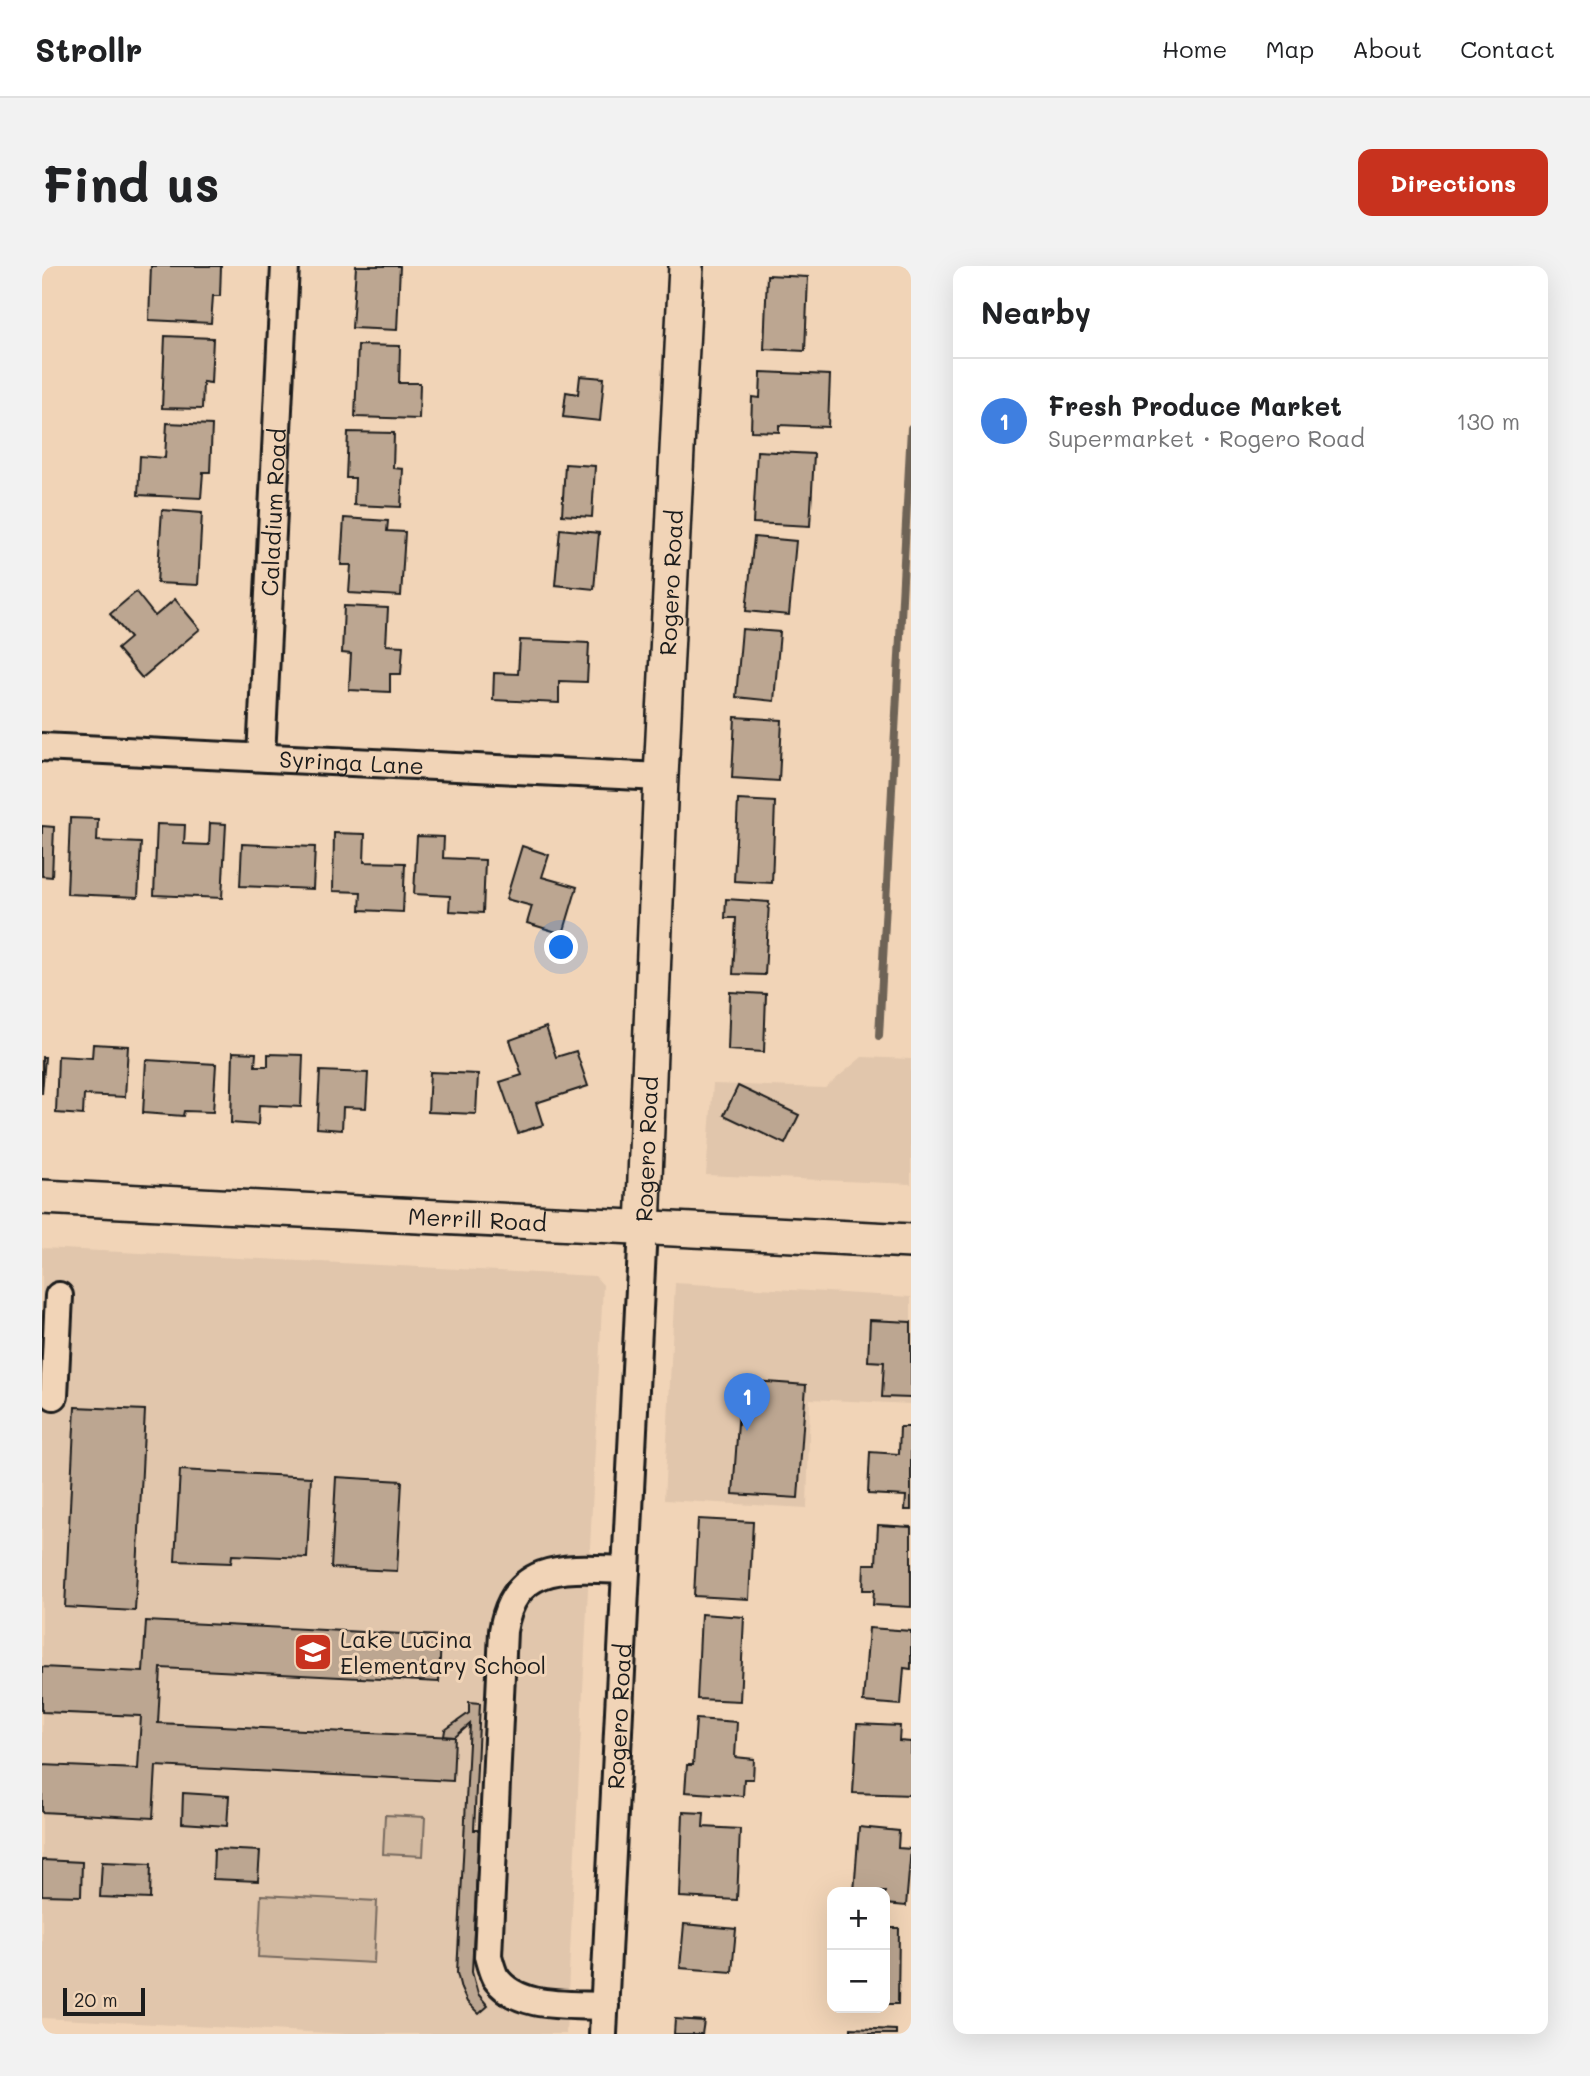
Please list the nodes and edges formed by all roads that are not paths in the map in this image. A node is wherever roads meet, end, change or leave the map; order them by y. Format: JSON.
{"nodes":[{"id":1,"x":285,"y":266,"type":"edge"},
{"id":2,"x":686,"y":266,"type":"edge"},
{"id":3,"x":42,"y":747,"type":"edge"},
{"id":4,"x":261,"y":757,"type":"junction"},
{"id":5,"x":661,"y":777,"type":"junction"},
{"id":6,"x":42,"y":1197,"type":"edge"},
{"id":7,"x":643,"y":1228,"type":"junction"},
{"id":8,"x":911,"y":1241,"type":"edge"},
{"id":9,"x":60,"y":1296,"type":"dead end"},
{"id":10,"x":54,"y":1396,"type":"dead end"},
{"id":11,"x":625,"y":1570,"type":"junction"},
{"id":12,"x":604,"y":2006,"type":"junction"},
{"id":13,"x":603,"y":2034,"type":"edge"}],
"edges":[{"from":1,"to":4,"type":"street","name":"Caladium Road"},
{"from":2,"to":5,"type":"main road","name":"Rogero Road"},
{"from":3,"to":4,"type":"street","name":"Syringa Lane"},
{"from":4,"to":5,"type":"street","name":"Syringa Lane"},
{"from":5,"to":7,"type":"main road","name":"Rogero Road"},
{"from":6,"to":7,"type":"main road","name":"Merrill Road"},
{"from":7,"to":8,"type":"main road","name":"Merrill Road"},
{"from":7,"to":11,"type":"street","name":"Rogero Road"},
{"from":9,"to":10,"type":"street"},
{"from":11,"to":12,"type":"street","name":"Rogero Road"},
{"from":11,"to":12,"type":"street"},
{"from":12,"to":13,"type":"street","name":"Rogero Road"}]}
